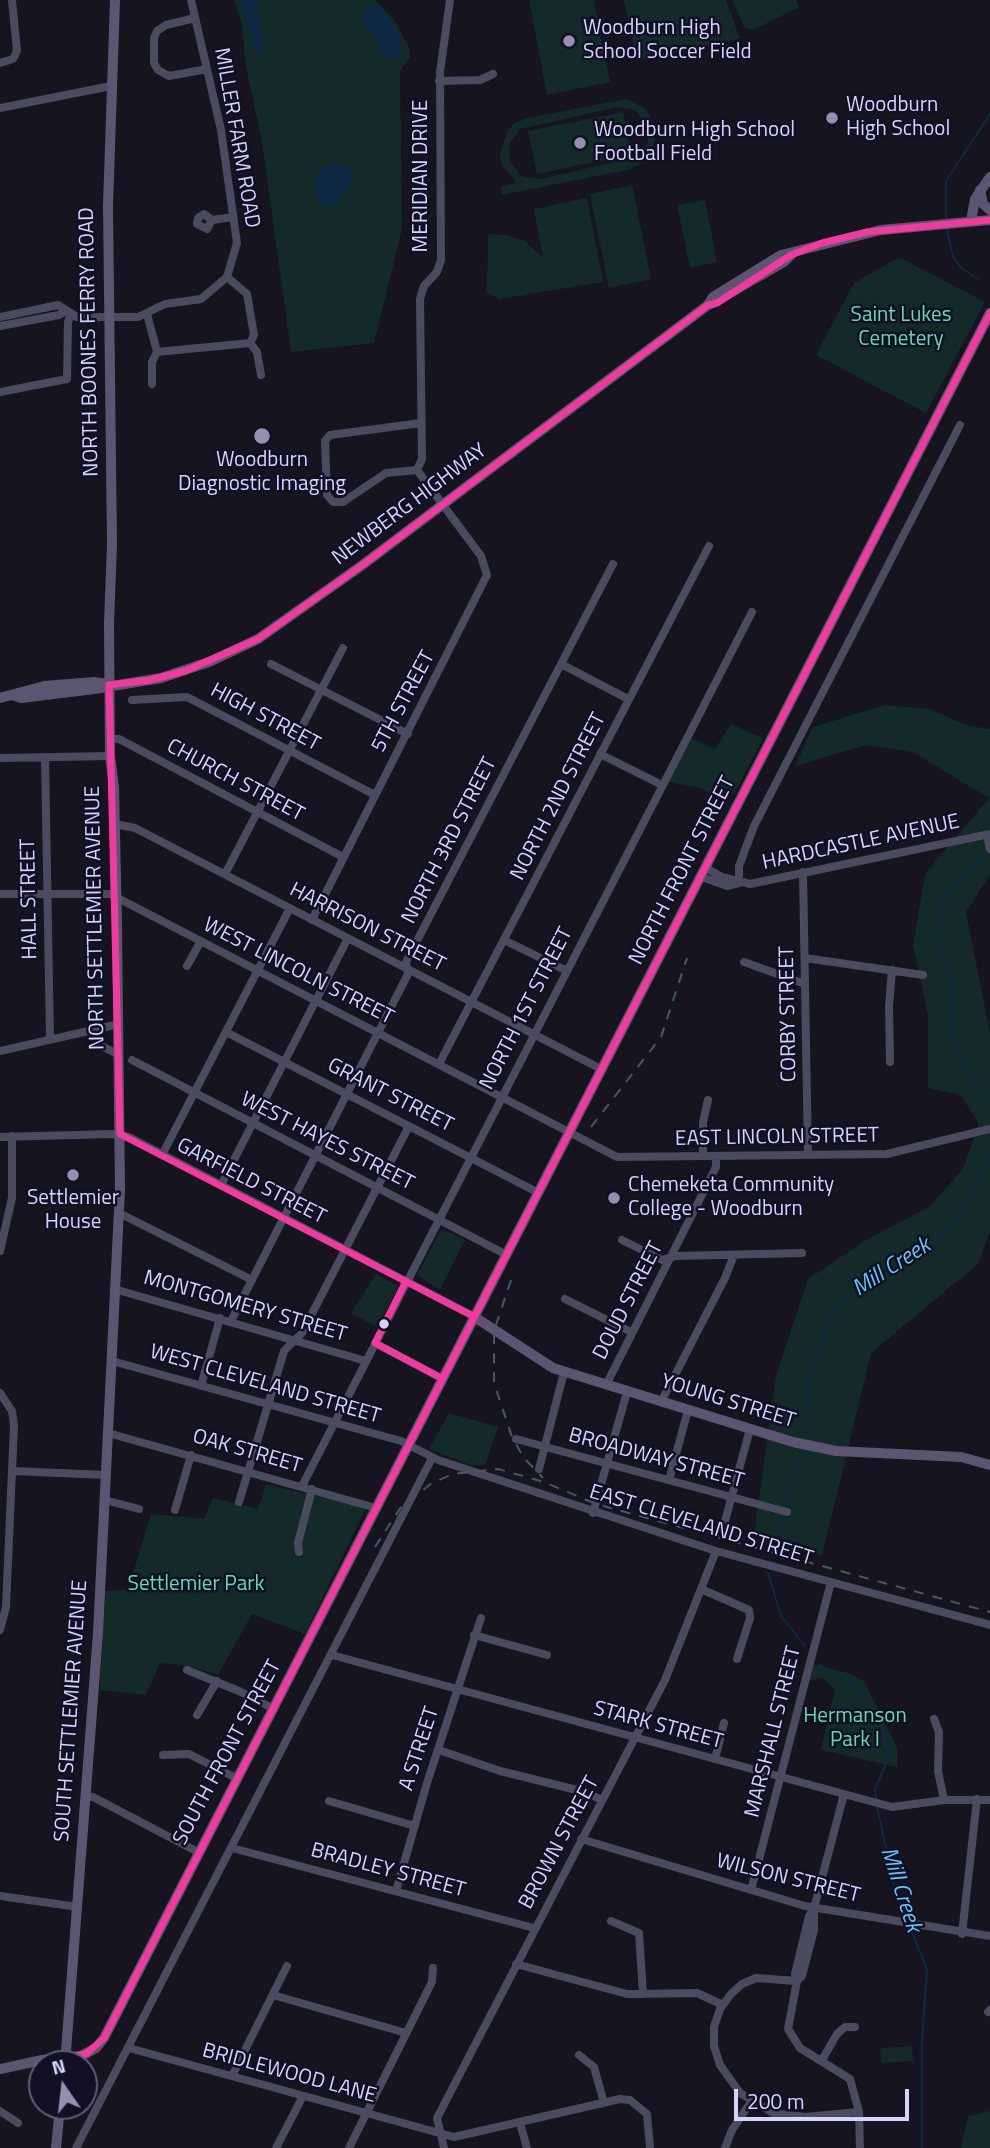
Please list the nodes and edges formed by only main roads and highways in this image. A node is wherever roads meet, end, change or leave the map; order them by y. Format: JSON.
{"nodes":[{"id":1,"x":115,"y":0,"type":"edge"},
{"id":2,"x":990,"y":177,"type":"edge"},
{"id":3,"x":980,"y":190,"type":"junction"},
{"id":4,"x":990,"y":210,"type":"edge"},
{"id":5,"x":990,"y":220,"type":"edge"},
{"id":6,"x":971,"y":221,"type":"junction"},
{"id":7,"x":990,"y":313,"type":"edge"},
{"id":8,"x":109,"y":684,"type":"junction"},
{"id":9,"x":0,"y":698,"type":"edge"},
{"id":10,"x":473,"y":1316,"type":"junction"},
{"id":11,"x":111,"y":1361,"type":"joint"},
{"id":12,"x":408,"y":1445,"type":"joint"},
{"id":13,"x":990,"y":1465,"type":"edge"},
{"id":14,"x":66,"y":2050,"type":"edge"},
{"id":15,"x":90,"y":2050,"type":"edge"},
{"id":16,"x":28,"y":2066,"type":"edge"},
{"id":17,"x":0,"y":2069,"type":"edge"},
{"id":18,"x":59,"y":2120,"type":"edge"},
{"id":19,"x":56,"y":2148,"type":"edge"}],
"edges":[{"from":1,"to":8,"type":"main road","name":"NORTH BOONES FERRY ROAD"},
{"from":2,"to":3,"type":"main road"},
{"from":3,"to":4,"type":"main road"},
{"from":3,"to":6,"type":"main road"},
{"from":5,"to":6,"type":"main road","name":"NEWBERG HIGHWAY"},
{"from":6,"to":8,"type":"main road","name":"NEWBERG HIGHWAY"},
{"from":7,"to":10,"type":"main road","name":"NORTH FRONT STREET"},
{"from":8,"to":9,"type":"main road","name":"NEWBERG HIGHWAY"},
{"from":8,"to":11,"type":"main road","name":"NORTH SETTLEMIER AVENUE"},
{"from":10,"to":12,"type":"main road","name":"NORTH FRONT STREET"},
{"from":10,"to":13,"type":"main road","name":"YOUNG STREET"},
{"from":11,"to":14,"type":"main road","name":"SOUTH SETTLEMIER AVENUE"},
{"from":12,"to":15,"type":"main road","name":"SOUTH FRONT STREET"},
{"from":16,"to":17,"type":"main road","name":"SOUTH FRONT STREET"},
{"from":18,"to":19,"type":"main road"}]}
